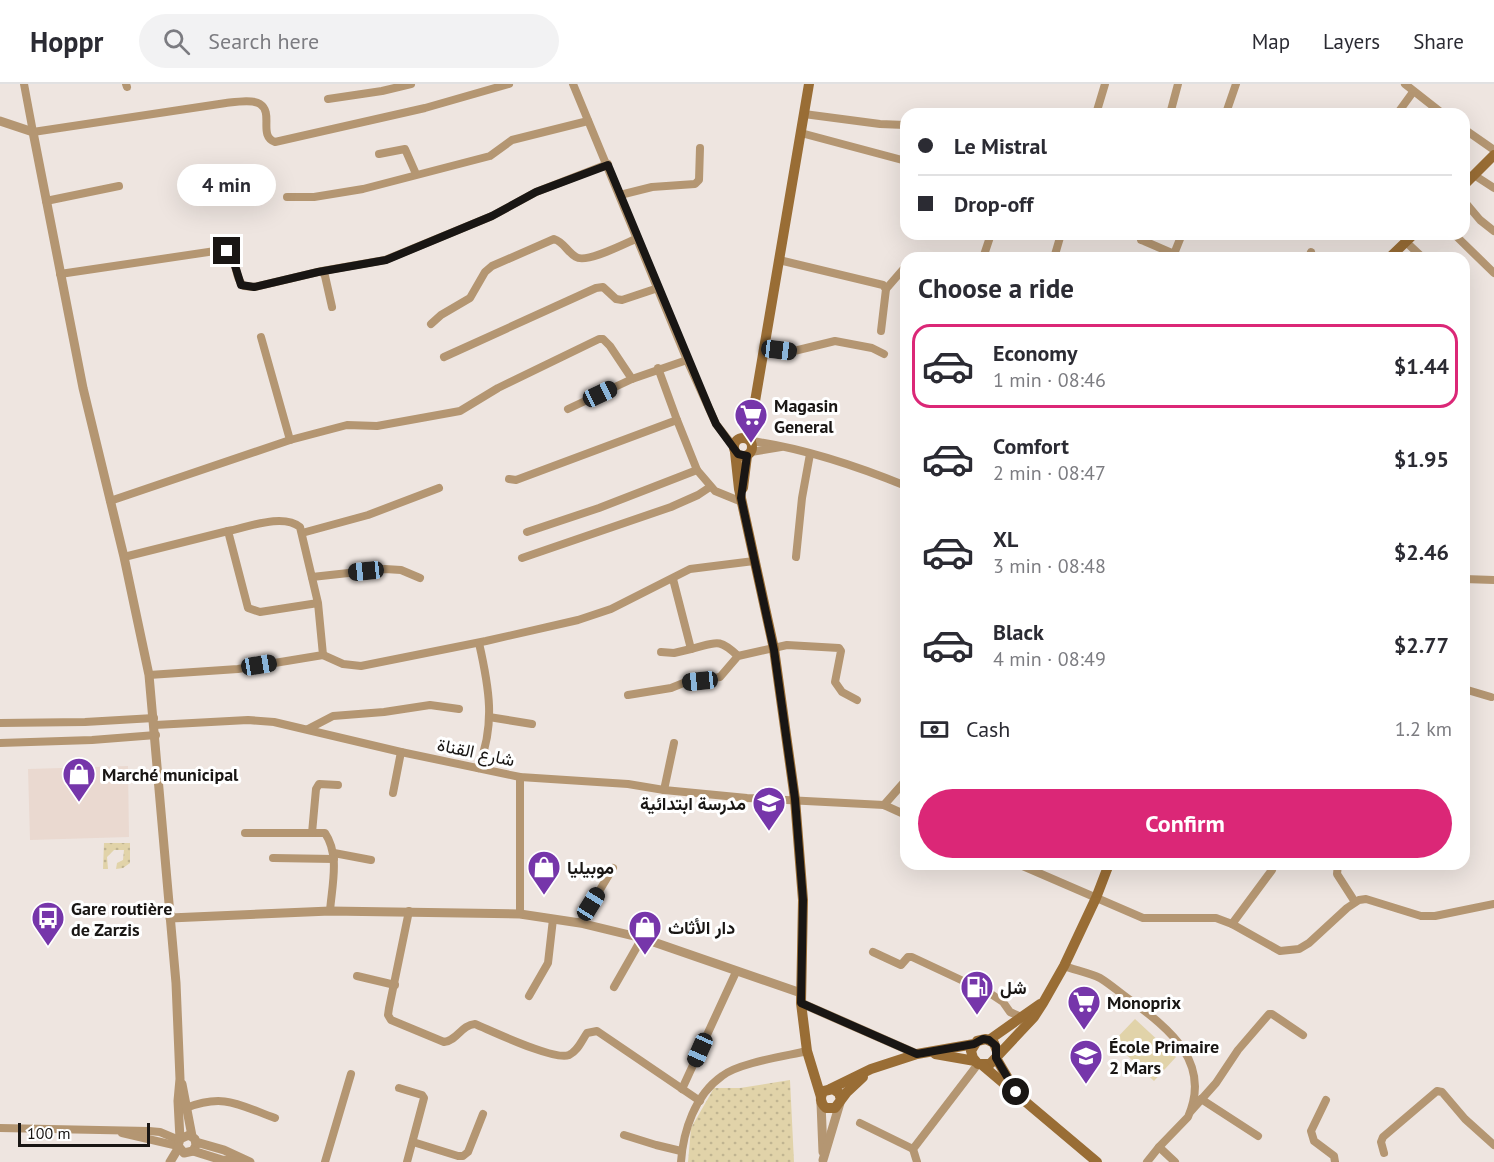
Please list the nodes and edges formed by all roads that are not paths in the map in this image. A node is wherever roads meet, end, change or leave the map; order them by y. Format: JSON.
{"nodes":[{"id":1,"x":24,"y":84,"type":"edge"},
{"id":2,"x":411,"y":84,"type":"edge"},
{"id":3,"x":509,"y":84,"type":"edge"},
{"id":4,"x":575,"y":84,"type":"edge"},
{"id":5,"x":809,"y":84,"type":"edge"},
{"id":6,"x":1105,"y":84,"type":"edge"},
{"id":7,"x":1178,"y":84,"type":"edge"},
{"id":8,"x":1236,"y":84,"type":"edge"},
{"id":9,"x":1405,"y":84,"type":"edge"},
{"id":10,"x":1413,"y":92,"type":"junction"},
{"id":11,"x":328,"y":99,"type":"dead end"},
{"id":12,"x":1098,"y":108,"type":"edge"},
{"id":13,"x":1172,"y":108,"type":"edge"},
{"id":14,"x":1228,"y":108,"type":"edge"},
{"id":15,"x":1401,"y":108,"type":"edge"},
{"id":16,"x":1435,"y":108,"type":"edge"},
{"id":17,"x":804,"y":114,"type":"junction"},
{"id":18,"x":588,"y":120,"type":"junction"},
{"id":19,"x":0,"y":121,"type":"edge"},
{"id":20,"x":900,"y":125,"type":"edge"},
{"id":21,"x":33,"y":132,"type":"junction"},
{"id":22,"x":801,"y":133,"type":"junction"},
{"id":23,"x":1470,"y":133,"type":"edge"},
{"id":24,"x":700,"y":148,"type":"dead end"},
{"id":25,"x":1494,"y":150,"type":"edge"},
{"id":26,"x":379,"y":154,"type":"dead end"},
{"id":27,"x":1494,"y":155,"type":"edge"},
{"id":28,"x":900,"y":159,"type":"edge"},
{"id":29,"x":608,"y":165,"type":"junction"},
{"id":30,"x":416,"y":174,"type":"junction"},
{"id":31,"x":1474,"y":175,"type":"junction"},
{"id":32,"x":1470,"y":179,"type":"edge"},
{"id":33,"x":119,"y":186,"type":"dead end"},
{"id":34,"x":1494,"y":188,"type":"edge"},
{"id":35,"x":620,"y":195,"type":"junction"},
{"id":36,"x":287,"y":197,"type":"dead end"},
{"id":37,"x":46,"y":201,"type":"junction"},
{"id":38,"x":1470,"y":208,"type":"edge"},
{"id":39,"x":1494,"y":231,"type":"edge"},
{"id":40,"x":638,"y":238,"type":"junction"},
{"id":41,"x":1143,"y":240,"type":"edge"},
{"id":42,"x":1408,"y":240,"type":"edge"},
{"id":43,"x":1460,"y":240,"type":"edge"},
{"id":44,"x":1167,"y":252,"type":"edge"},
{"id":45,"x":1395,"y":252,"type":"edge"},
{"id":46,"x":779,"y":260,"type":"junction"},
{"id":47,"x":322,"y":271,"type":"junction"},
{"id":48,"x":900,"y":273,"type":"edge"},
{"id":49,"x":1494,"y":273,"type":"edge"},
{"id":50,"x":60,"y":274,"type":"junction"},
{"id":51,"x":658,"y":288,"type":"junction"},
{"id":52,"x":886,"y":289,"type":"junction"},
{"id":53,"x":332,"y":306,"type":"dead end"},
{"id":54,"x":431,"y":324,"type":"dead end"},
{"id":55,"x":881,"y":331,"type":"dead end"},
{"id":56,"x":261,"y":337,"type":"dead end"},
{"id":57,"x":764,"y":348,"type":"junction"},
{"id":58,"x":884,"y":354,"type":"dead end"},
{"id":59,"x":444,"y":357,"type":"dead end"},
{"id":60,"x":687,"y":360,"type":"junction"},
{"id":61,"x":658,"y":368,"type":"junction"},
{"id":62,"x":632,"y":378,"type":"junction"},
{"id":63,"x":568,"y":409,"type":"dead end"},
{"id":64,"x":677,"y":420,"type":"junction"},
{"id":65,"x":290,"y":440,"type":"junction"},
{"id":66,"x":748,"y":446,"type":"junction"},
{"id":67,"x":735,"y":450,"type":"junction"},
{"id":68,"x":810,"y":454,"type":"junction"},
{"id":69,"x":697,"y":470,"type":"junction"},
{"id":70,"x":509,"y":479,"type":"dead end"},
{"id":71,"x":900,"y":484,"type":"edge"},
{"id":72,"x":710,"y":487,"type":"junction"},
{"id":73,"x":439,"y":488,"type":"dead end"},
{"id":74,"x":742,"y":500,"type":"junction"},
{"id":75,"x":110,"y":501,"type":"junction"},
{"id":76,"x":228,"y":531,"type":"junction"},
{"id":77,"x":302,"y":532,"type":"junction"},
{"id":78,"x":527,"y":532,"type":"dead end"},
{"id":79,"x":124,"y":557,"type":"junction"},
{"id":80,"x":796,"y":557,"type":"dead end"},
{"id":81,"x":522,"y":558,"type":"dead end"},
{"id":82,"x":754,"y":561,"type":"junction"},
{"id":83,"x":312,"y":577,"type":"junction"},
{"id":84,"x":420,"y":578,"type":"dead end"},
{"id":85,"x":673,"y":579,"type":"junction"},
{"id":86,"x":1470,"y":579,"type":"edge"},
{"id":87,"x":1494,"y":580,"type":"edge"},
{"id":88,"x":318,"y":603,"type":"junction"},
{"id":89,"x":479,"y":643,"type":"junction"},
{"id":90,"x":691,"y":649,"type":"junction"},
{"id":91,"x":774,"y":650,"type":"junction"},
{"id":92,"x":661,"y":652,"type":"dead end"},
{"id":93,"x":323,"y":655,"type":"junction"},
{"id":94,"x":738,"y":656,"type":"junction"},
{"id":95,"x":149,"y":675,"type":"junction"},
{"id":96,"x":1470,"y":692,"type":"edge"},
{"id":97,"x":628,"y":695,"type":"dead end"},
{"id":98,"x":1491,"y":697,"type":"dead end"},
{"id":99,"x":857,"y":700,"type":"dead end"},
{"id":100,"x":459,"y":709,"type":"dead end"},
{"id":101,"x":489,"y":717,"type":"junction"},
{"id":102,"x":0,"y":723,"type":"edge"},
{"id":103,"x":532,"y":724,"type":"dead end"},
{"id":104,"x":155,"y":726,"type":"junction"},
{"id":105,"x":308,"y":729,"type":"junction"},
{"id":106,"x":0,"y":743,"type":"edge"},
{"id":107,"x":674,"y":743,"type":"dead end"},
{"id":108,"x":401,"y":752,"type":"junction"},
{"id":109,"x":478,"y":768,"type":"junction"},
{"id":110,"x":520,"y":777,"type":"junction"},
{"id":111,"x":338,"y":785,"type":"dead end"},
{"id":112,"x":900,"y":787,"type":"edge"},
{"id":113,"x":664,"y":790,"type":"junction"},
{"id":114,"x":393,"y":794,"type":"dead end"},
{"id":115,"x":795,"y":799,"type":"junction"},
{"id":116,"x":884,"y":805,"type":"junction"},
{"id":117,"x":900,"y":812,"type":"edge"},
{"id":118,"x":245,"y":833,"type":"dead end"},
{"id":119,"x":312,"y":833,"type":"junction"},
{"id":120,"x":334,"y":856,"type":"junction"},
{"id":121,"x":273,"y":858,"type":"dead end"},
{"id":122,"x":370,"y":860,"type":"dead end"},
{"id":123,"x":614,"y":868,"type":"dead end"},
{"id":124,"x":1032,"y":870,"type":"edge"},
{"id":125,"x":1107,"y":870,"type":"edge"},
{"id":126,"x":1272,"y":870,"type":"dead end"},
{"id":127,"x":1337,"y":870,"type":"edge"},
{"id":128,"x":1096,"y":898,"type":"junction"},
{"id":129,"x":1355,"y":902,"type":"junction"},
{"id":130,"x":1494,"y":904,"type":"edge"},
{"id":131,"x":330,"y":910,"type":"junction"},
{"id":132,"x":410,"y":912,"type":"junction"},
{"id":133,"x":520,"y":914,"type":"junction"},
{"id":134,"x":170,"y":918,"type":"junction"},
{"id":135,"x":553,"y":919,"type":"junction"},
{"id":136,"x":580,"y":922,"type":"junction"},
{"id":137,"x":1232,"y":924,"type":"junction"},
{"id":138,"x":642,"y":938,"type":"junction"},
{"id":139,"x":873,"y":952,"type":"dead end"},
{"id":140,"x":1064,"y":966,"type":"junction"},
{"id":141,"x":736,"y":972,"type":"junction"},
{"id":142,"x":357,"y":975,"type":"dead end"},
{"id":143,"x":395,"y":985,"type":"junction"},
{"id":144,"x":614,"y":987,"type":"dead end"},
{"id":145,"x":529,"y":996,"type":"dead end"},
{"id":146,"x":801,"y":998,"type":"junction"},
{"id":147,"x":1043,"y":1003,"type":"junction"},
{"id":148,"x":1021,"y":1017,"type":"junction"},
{"id":149,"x":1303,"y":1035,"type":"dead end"},
{"id":150,"x":989,"y":1040,"type":"junction"},
{"id":151,"x":974,"y":1044,"type":"junction"},
{"id":152,"x":807,"y":1051,"type":"junction"},
{"id":153,"x":923,"y":1053,"type":"junction"},
{"id":154,"x":997,"y":1056,"type":"junction"},
{"id":155,"x":978,"y":1064,"type":"junction"},
{"id":156,"x":871,"y":1069,"type":"junction"},
{"id":157,"x":351,"y":1074,"type":"dead end"},
{"id":158,"x":180,"y":1079,"type":"junction"},
{"id":159,"x":399,"y":1088,"type":"dead end"},
{"id":160,"x":682,"y":1089,"type":"junction"},
{"id":161,"x":1016,"y":1092,"type":"junction"},
{"id":162,"x":825,"y":1095,"type":"junction"},
{"id":163,"x":1201,"y":1099,"type":"junction"},
{"id":164,"x":1326,"y":1100,"type":"dead end"},
{"id":165,"x":700,"y":1101,"type":"junction"},
{"id":166,"x":840,"y":1101,"type":"junction"},
{"id":167,"x":186,"y":1108,"type":"junction"},
{"id":168,"x":1190,"y":1112,"type":"junction"},
{"id":169,"x":483,"y":1114,"type":"dead end"},
{"id":170,"x":275,"y":1118,"type":"dead end"},
{"id":171,"x":860,"y":1123,"type":"dead end"},
{"id":172,"x":0,"y":1128,"type":"edge"},
{"id":173,"x":624,"y":1135,"type":"dead end"},
{"id":174,"x":1258,"y":1136,"type":"dead end"},
{"id":175,"x":413,"y":1142,"type":"junction"},
{"id":176,"x":179,"y":1143,"type":"junction"},
{"id":177,"x":1494,"y":1144,"type":"edge"},
{"id":178,"x":1159,"y":1147,"type":"junction"},
{"id":179,"x":192,"y":1149,"type":"edge"},
{"id":180,"x":913,"y":1149,"type":"junction"},
{"id":181,"x":681,"y":1151,"type":"junction"},
{"id":182,"x":1384,"y":1154,"type":"dead end"},
{"id":183,"x":222,"y":1160,"type":"junction"},
{"id":184,"x":823,"y":1161,"type":"edge"},
{"id":185,"x":170,"y":1162,"type":"edge"},
{"id":186,"x":204,"y":1162,"type":"edge"},
{"id":187,"x":244,"y":1162,"type":"edge"},
{"id":188,"x":250,"y":1162,"type":"edge"},
{"id":189,"x":326,"y":1162,"type":"edge"},
{"id":190,"x":407,"y":1162,"type":"edge"},
{"id":191,"x":681,"y":1162,"type":"edge"},
{"id":192,"x":917,"y":1162,"type":"edge"},
{"id":193,"x":1097,"y":1162,"type":"edge"},
{"id":194,"x":1147,"y":1162,"type":"edge"},
{"id":195,"x":1175,"y":1162,"type":"edge"},
{"id":196,"x":1335,"y":1162,"type":"edge"}],
"edges":[{"from":1,"to":21,"type":"street"},
{"from":2,"to":11,"type":"street"},
{"from":3,"to":21,"type":"street"},
{"from":4,"to":18,"type":"street"},
{"from":5,"to":17,"type":"main road"},
{"from":6,"to":12,"type":"street"},
{"from":7,"to":13,"type":"street"},
{"from":8,"to":14,"type":"street"},
{"from":9,"to":10,"type":"street"},
{"from":10,"to":15,"type":"street"},
{"from":10,"to":16,"type":"street"},
{"from":17,"to":20,"type":"street"},
{"from":17,"to":22,"type":"main road"},
{"from":18,"to":29,"type":"street"},
{"from":18,"to":30,"type":"street"},
{"from":19,"to":21,"type":"street"},
{"from":21,"to":37,"type":"street"},
{"from":22,"to":28,"type":"street"},
{"from":22,"to":46,"type":"main road"},
{"from":23,"to":25,"type":"street"},
{"from":24,"to":35,"type":"street"},
{"from":26,"to":30,"type":"street"},
{"from":27,"to":31,"type":"main road"},
{"from":29,"to":35,"type":"street"},
{"from":29,"to":47,"type":"street"},
{"from":30,"to":36,"type":"street"},
{"from":31,"to":32,"type":"main road"},
{"from":31,"to":34,"type":"street"},
{"from":33,"to":37,"type":"street"},
{"from":35,"to":40,"type":"street"},
{"from":37,"to":50,"type":"street"},
{"from":38,"to":39,"type":"street"},
{"from":40,"to":51,"type":"street"},
{"from":40,"to":54,"type":"street"},
{"from":41,"to":44,"type":"street"},
{"from":42,"to":45,"type":"main road"},
{"from":43,"to":49,"type":"street"},
{"from":46,"to":52,"type":"street"},
{"from":46,"to":57,"type":"main road"},
{"from":47,"to":50,"type":"street"},
{"from":47,"to":53,"type":"street"},
{"from":48,"to":52,"type":"street"},
{"from":50,"to":75,"type":"street"},
{"from":51,"to":59,"type":"street"},
{"from":51,"to":60,"type":"street"},
{"from":52,"to":55,"type":"street"},
{"from":56,"to":65,"type":"street"},
{"from":57,"to":58,"type":"street"},
{"from":57,"to":66,"type":"main road"},
{"from":60,"to":61,"type":"street"},
{"from":60,"to":67,"type":"street"},
{"from":61,"to":62,"type":"street"},
{"from":61,"to":64,"type":"street"},
{"from":62,"to":63,"type":"street"},
{"from":62,"to":65,"type":"street"},
{"from":64,"to":69,"type":"street"},
{"from":64,"to":70,"type":"street"},
{"from":65,"to":75,"type":"street"},
{"from":66,"to":67,"type":"main road"},
{"from":66,"to":67,"type":"main road"},
{"from":66,"to":68,"type":"street"},
{"from":66,"to":74,"type":"main road"},
{"from":67,"to":74,"type":"main road"},
{"from":68,"to":71,"type":"street"},
{"from":68,"to":80,"type":"street"},
{"from":69,"to":72,"type":"street"},
{"from":69,"to":78,"type":"street"},
{"from":72,"to":74,"type":"street"},
{"from":72,"to":81,"type":"street"},
{"from":73,"to":77,"type":"street"},
{"from":74,"to":82,"type":"main road"},
{"from":75,"to":79,"type":"street"},
{"from":76,"to":77,"type":"street"},
{"from":76,"to":79,"type":"street"},
{"from":76,"to":88,"type":"street"},
{"from":77,"to":83,"type":"street"},
{"from":79,"to":95,"type":"street"},
{"from":82,"to":85,"type":"street"},
{"from":82,"to":91,"type":"main road"},
{"from":83,"to":84,"type":"street"},
{"from":83,"to":88,"type":"street"},
{"from":85,"to":89,"type":"street"},
{"from":85,"to":90,"type":"street"},
{"from":86,"to":87,"type":"street"},
{"from":88,"to":93,"type":"street"},
{"from":89,"to":93,"type":"street"},
{"from":89,"to":101,"type":"street"},
{"from":90,"to":92,"type":"street"},
{"from":90,"to":94,"type":"street"},
{"from":91,"to":94,"type":"street"},
{"from":91,"to":99,"type":"street"},
{"from":91,"to":115,"type":"main road"},
{"from":93,"to":95,"type":"street"},
{"from":94,"to":97,"type":"street"},
{"from":95,"to":104,"type":"street"},
{"from":96,"to":98,"type":"street"},
{"from":100,"to":105,"type":"street"},
{"from":101,"to":103,"type":"street"},
{"from":101,"to":109,"type":"street"},
{"from":102,"to":104,"type":"street"},
{"from":104,"to":105,"type":"street","name":"شارع القناة"},
{"from":104,"to":106,"type":"street"},
{"from":104,"to":134,"type":"street"},
{"from":105,"to":108,"type":"street","name":"شارع القناة"},
{"from":107,"to":113,"type":"street"},
{"from":108,"to":109,"type":"street","name":"شارع القناة"},
{"from":108,"to":114,"type":"street"},
{"from":109,"to":110,"type":"street","name":"شارع القناة"},
{"from":110,"to":113,"type":"street","name":"شارع القناة"},
{"from":110,"to":133,"type":"street"},
{"from":111,"to":119,"type":"street"},
{"from":112,"to":116,"type":"street"},
{"from":113,"to":115,"type":"street","name":"شارع القناة"},
{"from":115,"to":116,"type":"street","name":"شارع القناة"},
{"from":115,"to":146,"type":"main road"},
{"from":116,"to":117,"type":"street"},
{"from":118,"to":119,"type":"street"},
{"from":119,"to":120,"type":"street"},
{"from":120,"to":121,"type":"street"},
{"from":120,"to":122,"type":"street"},
{"from":120,"to":131,"type":"street"},
{"from":123,"to":136,"type":"street"},
{"from":124,"to":128,"type":"street"},
{"from":125,"to":128,"type":"main road"},
{"from":126,"to":137,"type":"street"},
{"from":127,"to":129,"type":"street"},
{"from":128,"to":137,"type":"street"},
{"from":128,"to":140,"type":"main road"},
{"from":129,"to":130,"type":"street"},
{"from":129,"to":137,"type":"street"},
{"from":131,"to":132,"type":"street"},
{"from":131,"to":134,"type":"street"},
{"from":132,"to":133,"type":"street"},
{"from":132,"to":143,"type":"street"},
{"from":133,"to":135,"type":"street"},
{"from":134,"to":158,"type":"street"},
{"from":135,"to":136,"type":"street"},
{"from":135,"to":145,"type":"street"},
{"from":136,"to":138,"type":"street"},
{"from":138,"to":141,"type":"street"},
{"from":138,"to":144,"type":"street"},
{"from":139,"to":148,"type":"street"},
{"from":140,"to":147,"type":"main road"},
{"from":140,"to":168,"type":"street"},
{"from":141,"to":146,"type":"street"},
{"from":141,"to":160,"type":"street"},
{"from":142,"to":143,"type":"street"},
{"from":143,"to":160,"type":"street"},
{"from":146,"to":152,"type":"main road"},
{"from":146,"to":153,"type":"street"},
{"from":147,"to":148,"type":"main road"},
{"from":147,"to":154,"type":"main road"},
{"from":148,"to":150,"type":"main road"},
{"from":149,"to":163,"type":"street"},
{"from":150,"to":151,"type":"main road"},
{"from":150,"to":154,"type":"main road"},
{"from":151,"to":153,"type":"main road"},
{"from":151,"to":155,"type":"main road"},
{"from":152,"to":162,"type":"main road"},
{"from":152,"to":165,"type":"street"},
{"from":153,"to":155,"type":"main road"},
{"from":153,"to":156,"type":"main road"},
{"from":154,"to":155,"type":"main road"},
{"from":154,"to":161,"type":"main road"},
{"from":155,"to":161,"type":"main road"},
{"from":155,"to":180,"type":"street"},
{"from":156,"to":162,"type":"main road"},
{"from":156,"to":166,"type":"main road"},
{"from":157,"to":189,"type":"street"},
{"from":158,"to":167,"type":"street"},
{"from":158,"to":176,"type":"street"},
{"from":159,"to":175,"type":"street"},
{"from":160,"to":165,"type":"street"},
{"from":161,"to":193,"type":"main road"},
{"from":162,"to":166,"type":"main road"},
{"from":162,"to":166,"type":"main road"},
{"from":162,"to":184,"type":"street"},
{"from":163,"to":168,"type":"street"},
{"from":163,"to":174,"type":"street"},
{"from":164,"to":196,"type":"street"},
{"from":165,"to":181,"type":"street"},
{"from":166,"to":184,"type":"street"},
{"from":167,"to":170,"type":"street"},
{"from":167,"to":179,"type":"street"},
{"from":168,"to":178,"type":"street"},
{"from":169,"to":175,"type":"street"},
{"from":171,"to":180,"type":"street"},
{"from":172,"to":176,"type":"street"},
{"from":173,"to":181,"type":"street"},
{"from":175,"to":190,"type":"street"},
{"from":176,"to":179,"type":"street"},
{"from":176,"to":179,"type":"street"},
{"from":176,"to":185,"type":"street"},
{"from":177,"to":182,"type":"street"},
{"from":178,"to":194,"type":"street"},
{"from":178,"to":195,"type":"street"},
{"from":179,"to":183,"type":"street"},
{"from":179,"to":188,"type":"street"},
{"from":180,"to":192,"type":"street"},
{"from":181,"to":191,"type":"street"},
{"from":183,"to":186,"type":"street"},
{"from":183,"to":187,"type":"street"}]}
